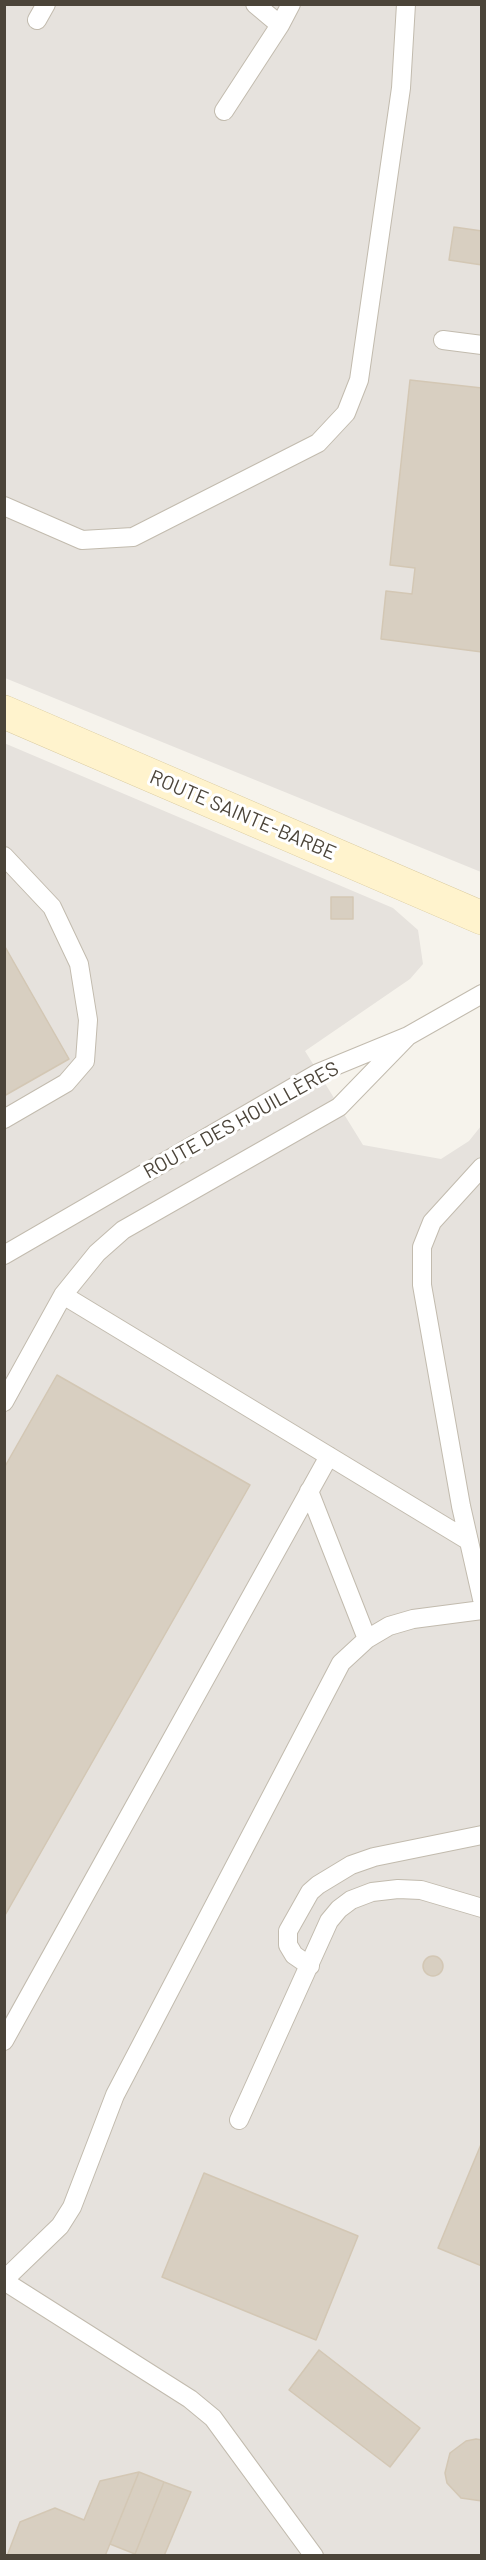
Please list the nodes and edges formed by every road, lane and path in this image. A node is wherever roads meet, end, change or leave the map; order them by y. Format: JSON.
{"nodes":[{"id":1,"x":255,"y":4,"type":"edge"},
{"id":2,"x":291,"y":4,"type":"edge"},
{"id":3,"x":406,"y":4,"type":"edge"},
{"id":4,"x":280,"y":25,"type":"junction"},
{"id":5,"x":224,"y":111,"type":"dead end"},
{"id":6,"x":443,"y":339,"type":"dead end"},
{"id":7,"x":482,"y":345,"type":"edge"},
{"id":8,"x":4,"y":506,"type":"edge"},
{"id":9,"x":4,"y":712,"type":"edge"},
{"id":10,"x":4,"y":856,"type":"edge"},
{"id":11,"x":480,"y":915,"type":"edge"},
{"id":12,"x":482,"y":994,"type":"edge"},
{"id":13,"x":408,"y":1036,"type":"junction"},
{"id":14,"x":4,"y":1119,"type":"edge"},
{"id":15,"x":482,"y":1167,"type":"edge"},
{"id":16,"x":4,"y":1255,"type":"edge"},
{"id":17,"x":63,"y":1294,"type":"junction"},
{"id":18,"x":4,"y":1402,"type":"edge"},
{"id":19,"x":329,"y":1456,"type":"junction"},
{"id":20,"x":309,"y":1491,"type":"junction"},
{"id":21,"x":469,"y":1541,"type":"junction"},
{"id":22,"x":482,"y":1599,"type":"edge"},
{"id":23,"x":482,"y":1610,"type":"edge"},
{"id":24,"x":367,"y":1639,"type":"junction"},
{"id":25,"x":482,"y":1835,"type":"edge"},
{"id":26,"x":482,"y":1908,"type":"edge"},
{"id":27,"x":310,"y":1966,"type":"junction"},
{"id":28,"x":4,"y":2041,"type":"edge"},
{"id":29,"x":239,"y":2120,"type":"dead end"},
{"id":30,"x":4,"y":2280,"type":"edge"},
{"id":31,"x":314,"y":2556,"type":"edge"}],
"edges":[{"from":1,"to":4,"type":"lane"},
{"from":2,"to":4,"type":"lane"},
{"from":3,"to":8,"type":"lane"},
{"from":4,"to":5,"type":"lane"},
{"from":6,"to":7,"type":"lane"},
{"from":9,"to":11,"type":"main road","name":"ROUTE SAINTE-BARBE"},
{"from":10,"to":14,"type":"lane"},
{"from":12,"to":13,"type":"lane","name":"ROUTE DES HOUILLÈRES"},
{"from":13,"to":16,"type":"lane","name":"ROUTE DES HOUILLÈRES"},
{"from":13,"to":17,"type":"lane"},
{"from":15,"to":21,"type":"lane"},
{"from":17,"to":18,"type":"lane"},
{"from":17,"to":19,"type":"lane"},
{"from":19,"to":20,"type":"lane"},
{"from":19,"to":21,"type":"lane"},
{"from":20,"to":24,"type":"lane"},
{"from":20,"to":28,"type":"lane"},
{"from":21,"to":22,"type":"lane"},
{"from":23,"to":24,"type":"lane"},
{"from":24,"to":30,"type":"lane"},
{"from":25,"to":27,"type":"lane"},
{"from":26,"to":27,"type":"lane"},
{"from":27,"to":29,"type":"lane"},
{"from":30,"to":31,"type":"lane"}]}
